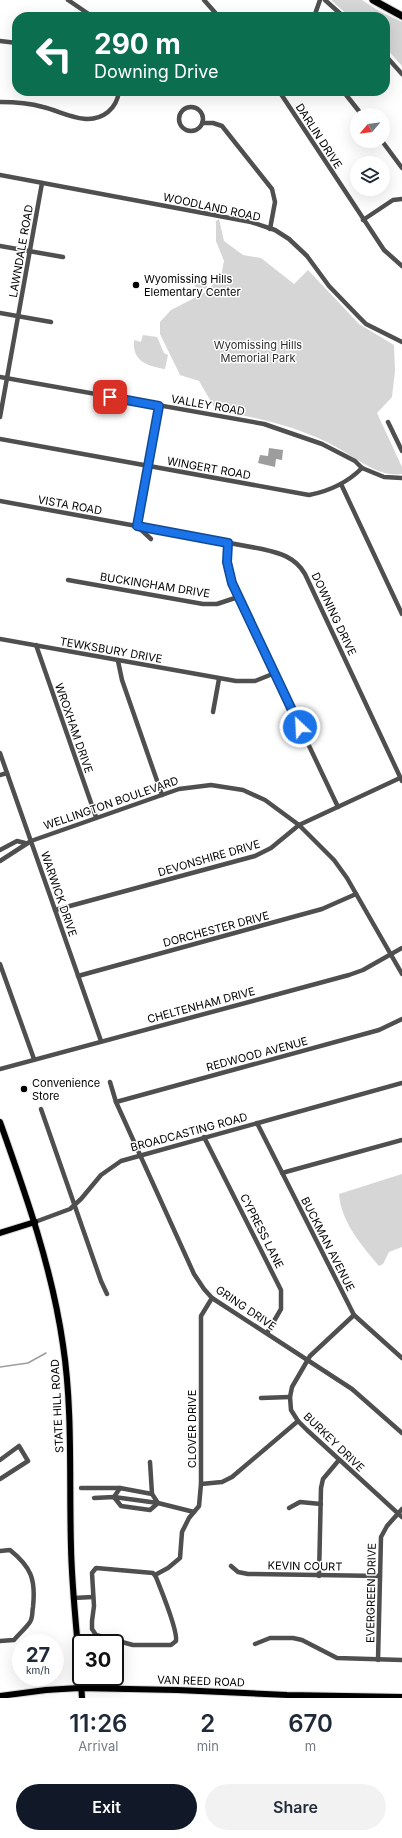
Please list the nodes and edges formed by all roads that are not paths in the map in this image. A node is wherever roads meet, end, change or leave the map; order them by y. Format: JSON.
{"nodes":[{"id":1,"x":68,"y":0,"type":"edge"},
{"id":2,"x":204,"y":0,"type":"edge"},
{"id":3,"x":320,"y":0,"type":"edge"},
{"id":4,"x":325,"y":0,"type":"edge"},
{"id":5,"x":373,"y":0,"type":"edge"},
{"id":6,"x":87,"y":12,"type":"edge"},
{"id":7,"x":215,"y":12,"type":"edge"},
{"id":8,"x":316,"y":12,"type":"edge"},
{"id":9,"x":338,"y":12,"type":"edge"},
{"id":10,"x":402,"y":16,"type":"edge"},
{"id":11,"x":0,"y":41,"type":"edge"},
{"id":12,"x":12,"y":42,"type":"edge"},
{"id":13,"x":390,"y":61,"type":"edge"},
{"id":14,"x":402,"y":74,"type":"edge"},
{"id":15,"x":118,"y":96,"type":"edge"},
{"id":16,"x":284,"y":96,"type":"edge"},
{"id":17,"x":347,"y":96,"type":"edge"},
{"id":18,"x":0,"y":102,"type":"edge"},
{"id":19,"x":356,"y":108,"type":"edge"},
{"id":20,"x":202,"y":123,"type":"junction"},
{"id":21,"x":387,"y":148,"type":"edge"},
{"id":22,"x":402,"y":168,"type":"edge"},
{"id":23,"x":0,"y":176,"type":"edge"},
{"id":24,"x":42,"y":184,"type":"junction"},
{"id":25,"x":402,"y":199,"type":"edge"},
{"id":26,"x":363,"y":220,"type":"junction"},
{"id":27,"x":270,"y":228,"type":"junction"},
{"id":28,"x":0,"y":246,"type":"edge"},
{"id":29,"x":30,"y":251,"type":"junction"},
{"id":30,"x":63,"y":257,"type":"dead end"},
{"id":31,"x":402,"y":266,"type":"edge"},
{"id":32,"x":0,"y":313,"type":"edge"},
{"id":33,"x":18,"y":316,"type":"junction"},
{"id":34,"x":50,"y":322,"type":"dead end"},
{"id":35,"x":402,"y":342,"type":"edge"},
{"id":36,"x":0,"y":377,"type":"edge"},
{"id":37,"x":7,"y":378,"type":"junction"},
{"id":38,"x":159,"y":406,"type":"junction"},
{"id":39,"x":0,"y":417,"type":"edge"},
{"id":40,"x":388,"y":422,"type":"dead end"},
{"id":41,"x":0,"y":439,"type":"edge"},
{"id":42,"x":402,"y":451,"type":"edge"},
{"id":43,"x":148,"y":466,"type":"junction"},
{"id":44,"x":362,"y":468,"type":"junction"},
{"id":45,"x":402,"y":478,"type":"edge"},
{"id":46,"x":341,"y":484,"type":"junction"},
{"id":47,"x":0,"y":501,"type":"edge"},
{"id":48,"x":137,"y":526,"type":"junction"},
{"id":49,"x":151,"y":539,"type":"dead end"},
{"id":50,"x":228,"y":543,"type":"junction"},
{"id":51,"x":68,"y":580,"type":"dead end"},
{"id":52,"x":238,"y":597,"type":"junction"},
{"id":53,"x":402,"y":614,"type":"edge"},
{"id":54,"x":0,"y":639,"type":"edge"},
{"id":55,"x":36,"y":645,"type":"junction"},
{"id":56,"x":118,"y":661,"type":"junction"},
{"id":57,"x":275,"y":674,"type":"junction"},
{"id":58,"x":219,"y":679,"type":"junction"},
{"id":59,"x":213,"y":712,"type":"dead end"},
{"id":60,"x":0,"y":754,"type":"edge"},
{"id":61,"x":7,"y":773,"type":"junction"},
{"id":62,"x":0,"y":775,"type":"edge"},
{"id":63,"x":401,"y":780,"type":"edge"},
{"id":64,"x":162,"y":795,"type":"junction"},
{"id":65,"x":338,"y":807,"type":"junction"},
{"id":66,"x":96,"y":817,"type":"junction"},
{"id":67,"x":299,"y":825,"type":"junction"},
{"id":68,"x":31,"y":841,"type":"junction"},
{"id":69,"x":25,"y":843,"type":"junction"},
{"id":70,"x":0,"y":850,"type":"edge"},
{"id":71,"x":0,"y":861,"type":"edge"},
{"id":72,"x":356,"y":894,"type":"junction"},
{"id":73,"x":55,"y":910,"type":"junction"},
{"id":74,"x":402,"y":948,"type":"edge"},
{"id":75,"x":391,"y":954,"type":"junction"},
{"id":76,"x":0,"y":964,"type":"edge"},
{"id":77,"x":402,"y":974,"type":"edge"},
{"id":78,"x":78,"y":976,"type":"junction"},
{"id":79,"x":402,"y":1019,"type":"edge"},
{"id":80,"x":101,"y":1041,"type":"junction"},
{"id":81,"x":34,"y":1059,"type":"junction"},
{"id":82,"x":0,"y":1069,"type":"edge"},
{"id":83,"x":110,"y":1082,"type":"dead end"},
{"id":84,"x":402,"y":1083,"type":"edge"},
{"id":85,"x":116,"y":1102,"type":"junction"},
{"id":86,"x":40,"y":1109,"type":"dead end"},
{"id":87,"x":0,"y":1122,"type":"edge"},
{"id":88,"x":257,"y":1123,"type":"junction"},
{"id":89,"x":204,"y":1137,"type":"junction"},
{"id":90,"x":402,"y":1140,"type":"edge"},
{"id":91,"x":141,"y":1155,"type":"junction"},
{"id":92,"x":282,"y":1173,"type":"junction"},
{"id":93,"x":75,"y":1205,"type":"junction"},
{"id":94,"x":35,"y":1222,"type":"junction"},
{"id":95,"x":0,"y":1233,"type":"edge"},
{"id":96,"x":107,"y":1294,"type":"dead end"},
{"id":97,"x":212,"y":1298,"type":"junction"},
{"id":98,"x":354,"y":1315,"type":"junction"},
{"id":99,"x":267,"y":1333,"type":"junction"},
{"id":100,"x":402,"y":1358,"type":"edge"},
{"id":101,"x":308,"y":1362,"type":"junction"},
{"id":102,"x":290,"y":1397,"type":"junction"},
{"id":103,"x":261,"y":1398,"type":"dead end"},
{"id":104,"x":298,"y":1422,"type":"junction"},
{"id":105,"x":402,"y":1433,"type":"edge"},
{"id":106,"x":0,"y":1460,"type":"edge"},
{"id":107,"x":339,"y":1460,"type":"junction"},
{"id":108,"x":150,"y":1462,"type":"dead end"},
{"id":109,"x":1,"y":1477,"type":"edge"},
{"id":110,"x":201,"y":1484,"type":"junction"},
{"id":111,"x":81,"y":1488,"type":"dead end"},
{"id":112,"x":120,"y":1488,"type":"junction"},
{"id":113,"x":152,"y":1494,"type":"junction"},
{"id":114,"x":114,"y":1497,"type":"junction"},
{"id":115,"x":94,"y":1498,"type":"dead end"},
{"id":116,"x":158,"y":1503,"type":"junction"},
{"id":117,"x":321,"y":1504,"type":"junction"},
{"id":118,"x":289,"y":1508,"type":"dead end"},
{"id":119,"x":402,"y":1509,"type":"edge"},
{"id":120,"x":194,"y":1512,"type":"junction"},
{"id":121,"x":400,"y":1515,"type":"edge"},
{"id":122,"x":0,"y":1551,"type":"edge"},
{"id":123,"x":231,"y":1566,"type":"dead end"},
{"id":124,"x":154,"y":1575,"type":"junction"},
{"id":125,"x":319,"y":1576,"type":"junction"},
{"id":126,"x":380,"y":1576,"type":"junction"},
{"id":127,"x":94,"y":1597,"type":"junction"},
{"id":128,"x":73,"y":1598,"type":"junction"},
{"id":129,"x":0,"y":1641,"type":"edge"},
{"id":130,"x":255,"y":1644,"type":"dead end"},
{"id":131,"x":378,"y":1660,"type":"junction"},
{"id":132,"x":402,"y":1660,"type":"edge"},
{"id":133,"x":81,"y":1688,"type":"junction"},
{"id":134,"x":0,"y":1696,"type":"edge"},
{"id":135,"x":402,"y":1697,"type":"edge"},
{"id":136,"x":82,"y":1698,"type":"edge"}],
"edges":[{"from":1,"to":6,"type":"street"},
{"from":2,"to":7,"type":"street"},
{"from":3,"to":8,"type":"street"},
{"from":4,"to":9,"type":"street"},
{"from":5,"to":10,"type":"highway"},
{"from":11,"to":12,"type":"street"},
{"from":13,"to":14,"type":"street"},
{"from":15,"to":18,"type":"street"},
{"from":16,"to":26,"type":"street","name":"DARLIN DRIVE"},
{"from":17,"to":19,"type":"street"},
{"from":20,"to":20,"type":"street"},
{"from":20,"to":27,"type":"street"},
{"from":21,"to":22,"type":"street"},
{"from":23,"to":24,"type":"street","name":"WOODLAND ROAD"},
{"from":24,"to":27,"type":"street","name":"WOODLAND ROAD"},
{"from":24,"to":29,"type":"street","name":"LAWNDALE ROAD"},
{"from":25,"to":26,"type":"street"},
{"from":26,"to":31,"type":"street","name":"DARLIN DRIVE"},
{"from":27,"to":35,"type":"street","name":"WOODLAND ROAD"},
{"from":28,"to":29,"type":"street"},
{"from":29,"to":30,"type":"street"},
{"from":29,"to":33,"type":"street","name":"LAWNDALE ROAD"},
{"from":32,"to":33,"type":"street"},
{"from":33,"to":34,"type":"street"},
{"from":33,"to":37,"type":"street","name":"LAWNDALE ROAD"},
{"from":36,"to":37,"type":"street","name":"VALLEY ROAD"},
{"from":37,"to":38,"type":"street","name":"VALLEY ROAD"},
{"from":37,"to":39,"type":"street","name":"LAWNDALE ROAD"},
{"from":38,"to":43,"type":"street"},
{"from":38,"to":44,"type":"street","name":"VALLEY ROAD"},
{"from":40,"to":42,"type":"street"},
{"from":41,"to":43,"type":"street","name":"WINGERT ROAD"},
{"from":43,"to":46,"type":"street","name":"WINGERT ROAD"},
{"from":43,"to":48,"type":"street"},
{"from":44,"to":45,"type":"street","name":"VALLEY ROAD"},
{"from":44,"to":46,"type":"street","name":"WINGERT ROAD"},
{"from":46,"to":53,"type":"street"},
{"from":47,"to":48,"type":"street","name":"VISTA ROAD"},
{"from":48,"to":49,"type":"street"},
{"from":48,"to":50,"type":"street","name":"DOWNING DRIVE"},
{"from":50,"to":52,"type":"street"},
{"from":50,"to":63,"type":"street","name":"DOWNING DRIVE"},
{"from":51,"to":52,"type":"street","name":"BUCKINGHAM DRIVE"},
{"from":52,"to":57,"type":"street"},
{"from":54,"to":55,"type":"street","name":"TEWKSBURY DRIVE"},
{"from":55,"to":56,"type":"street","name":"TEWKSBURY DRIVE"},
{"from":55,"to":66,"type":"street","name":"WROXHAM DRIVE"},
{"from":56,"to":58,"type":"street","name":"TEWKSBURY DRIVE"},
{"from":56,"to":64,"type":"street"},
{"from":57,"to":58,"type":"street","name":"TEWKSBURY DRIVE"},
{"from":57,"to":65,"type":"street"},
{"from":58,"to":59,"type":"street"},
{"from":60,"to":61,"type":"street","name":"WARWICK DRIVE"},
{"from":61,"to":62,"type":"street"},
{"from":61,"to":68,"type":"street","name":"WARWICK DRIVE"},
{"from":63,"to":65,"type":"street","name":"DEVONSHIRE DRIVE"},
{"from":64,"to":66,"type":"street","name":"WELLINGTON BOULEVARD"},
{"from":64,"to":67,"type":"street","name":"WELLINGTON BOULEVARD"},
{"from":65,"to":67,"type":"street","name":"DEVONSHIRE DRIVE"},
{"from":66,"to":68,"type":"street","name":"WELLINGTON BOULEVARD"},
{"from":67,"to":72,"type":"street","name":"WELLINGTON BOULEVARD"},
{"from":67,"to":73,"type":"street","name":"DEVONSHIRE DRIVE"},
{"from":68,"to":69,"type":"street","name":"WELLINGTON BOULEVARD"},
{"from":68,"to":73,"type":"street","name":"WARWICK DRIVE"},
{"from":69,"to":70,"type":"street","name":"WELLINGTON BOULEVARD"},
{"from":69,"to":71,"type":"street","name":"WELLINGTON BOULEVARD"},
{"from":72,"to":75,"type":"street","name":"WELLINGTON BOULEVARD"},
{"from":72,"to":78,"type":"street","name":"DORCHESTER DRIVE"},
{"from":73,"to":78,"type":"street","name":"WARWICK DRIVE"},
{"from":74,"to":75,"type":"street","name":"CHELTENHAM DRIVE"},
{"from":75,"to":77,"type":"street","name":"WELLINGTON BOULEVARD"},
{"from":75,"to":80,"type":"street","name":"CHELTENHAM DRIVE"},
{"from":76,"to":81,"type":"street"},
{"from":78,"to":80,"type":"street","name":"WARWICK DRIVE"},
{"from":79,"to":85,"type":"street","name":"REDWOOD AVENUE"},
{"from":80,"to":81,"type":"street","name":"CHELTENHAM DRIVE"},
{"from":81,"to":82,"type":"street","name":"CHELTENHAM DRIVE"},
{"from":83,"to":85,"type":"street","name":"GRING DRIVE"},
{"from":84,"to":88,"type":"street","name":"BROADCASTING ROAD"},
{"from":85,"to":91,"type":"street","name":"GRING DRIVE"},
{"from":86,"to":93,"type":"street"},
{"from":87,"to":94,"type":"main road","name":"STATE HILL ROAD"},
{"from":88,"to":89,"type":"street","name":"BROADCASTING ROAD"},
{"from":88,"to":92,"type":"street","name":"BUCKMAN AVENUE"},
{"from":89,"to":91,"type":"street","name":"BROADCASTING ROAD"},
{"from":89,"to":99,"type":"street","name":"CYPRESS LANE"},
{"from":90,"to":92,"type":"street"},
{"from":91,"to":93,"type":"street","name":"BROADCASTING ROAD"},
{"from":91,"to":97,"type":"street","name":"GRING DRIVE"},
{"from":92,"to":98,"type":"street","name":"BUCKMAN AVENUE"},
{"from":93,"to":94,"type":"street","name":"BROADCASTING ROAD"},
{"from":93,"to":96,"type":"street"},
{"from":94,"to":95,"type":"main road","name":"BROADCASTING ROAD"},
{"from":94,"to":128,"type":"main road","name":"STATE HILL ROAD"},
{"from":97,"to":99,"type":"street","name":"GRING DRIVE"},
{"from":97,"to":110,"type":"street","name":"CLOVER DRIVE"},
{"from":98,"to":100,"type":"street","name":"BUCKMAN AVENUE"},
{"from":98,"to":101,"type":"street"},
{"from":99,"to":101,"type":"street","name":"GRING DRIVE"},
{"from":101,"to":102,"type":"street"},
{"from":101,"to":105,"type":"street","name":"GRING DRIVE"},
{"from":102,"to":103,"type":"street"},
{"from":102,"to":104,"type":"street","name":"BURKEY DRIVE"},
{"from":104,"to":107,"type":"street","name":"BURKEY DRIVE"},
{"from":104,"to":110,"type":"street"},
{"from":106,"to":109,"type":"street"},
{"from":107,"to":117,"type":"street"},
{"from":107,"to":121,"type":"street","name":"BURKEY DRIVE"},
{"from":108,"to":113,"type":"street"},
{"from":110,"to":120,"type":"street","name":"CLOVER DRIVE"},
{"from":111,"to":112,"type":"street"},
{"from":112,"to":113,"type":"street"},
{"from":112,"to":114,"type":"street"},
{"from":113,"to":116,"type":"street"},
{"from":114,"to":115,"type":"street"},
{"from":114,"to":116,"type":"street"},
{"from":114,"to":116,"type":"street"},
{"from":116,"to":120,"type":"street"},
{"from":117,"to":118,"type":"street"},
{"from":117,"to":125,"type":"street"},
{"from":119,"to":121,"type":"street","name":"EVERGREEN DRIVE"},
{"from":120,"to":124,"type":"street","name":"CLOVER DRIVE"},
{"from":121,"to":126,"type":"street","name":"EVERGREEN DRIVE"},
{"from":122,"to":129,"type":"street"},
{"from":123,"to":125,"type":"street","name":"KEVIN COURT"},
{"from":124,"to":127,"type":"street"},
{"from":124,"to":127,"type":"street"},
{"from":125,"to":126,"type":"street","name":"KEVIN COURT"},
{"from":126,"to":131,"type":"street","name":"EVERGREEN DRIVE"},
{"from":127,"to":128,"type":"street"},
{"from":128,"to":133,"type":"main road","name":"STATE HILL ROAD"},
{"from":130,"to":131,"type":"street"},
{"from":131,"to":132,"type":"street"},
{"from":133,"to":134,"type":"main road","name":"VAN REED ROAD"},
{"from":133,"to":135,"type":"main road","name":"VAN REED ROAD"},
{"from":133,"to":136,"type":"main road","name":"STATE HILL ROAD"}]}
